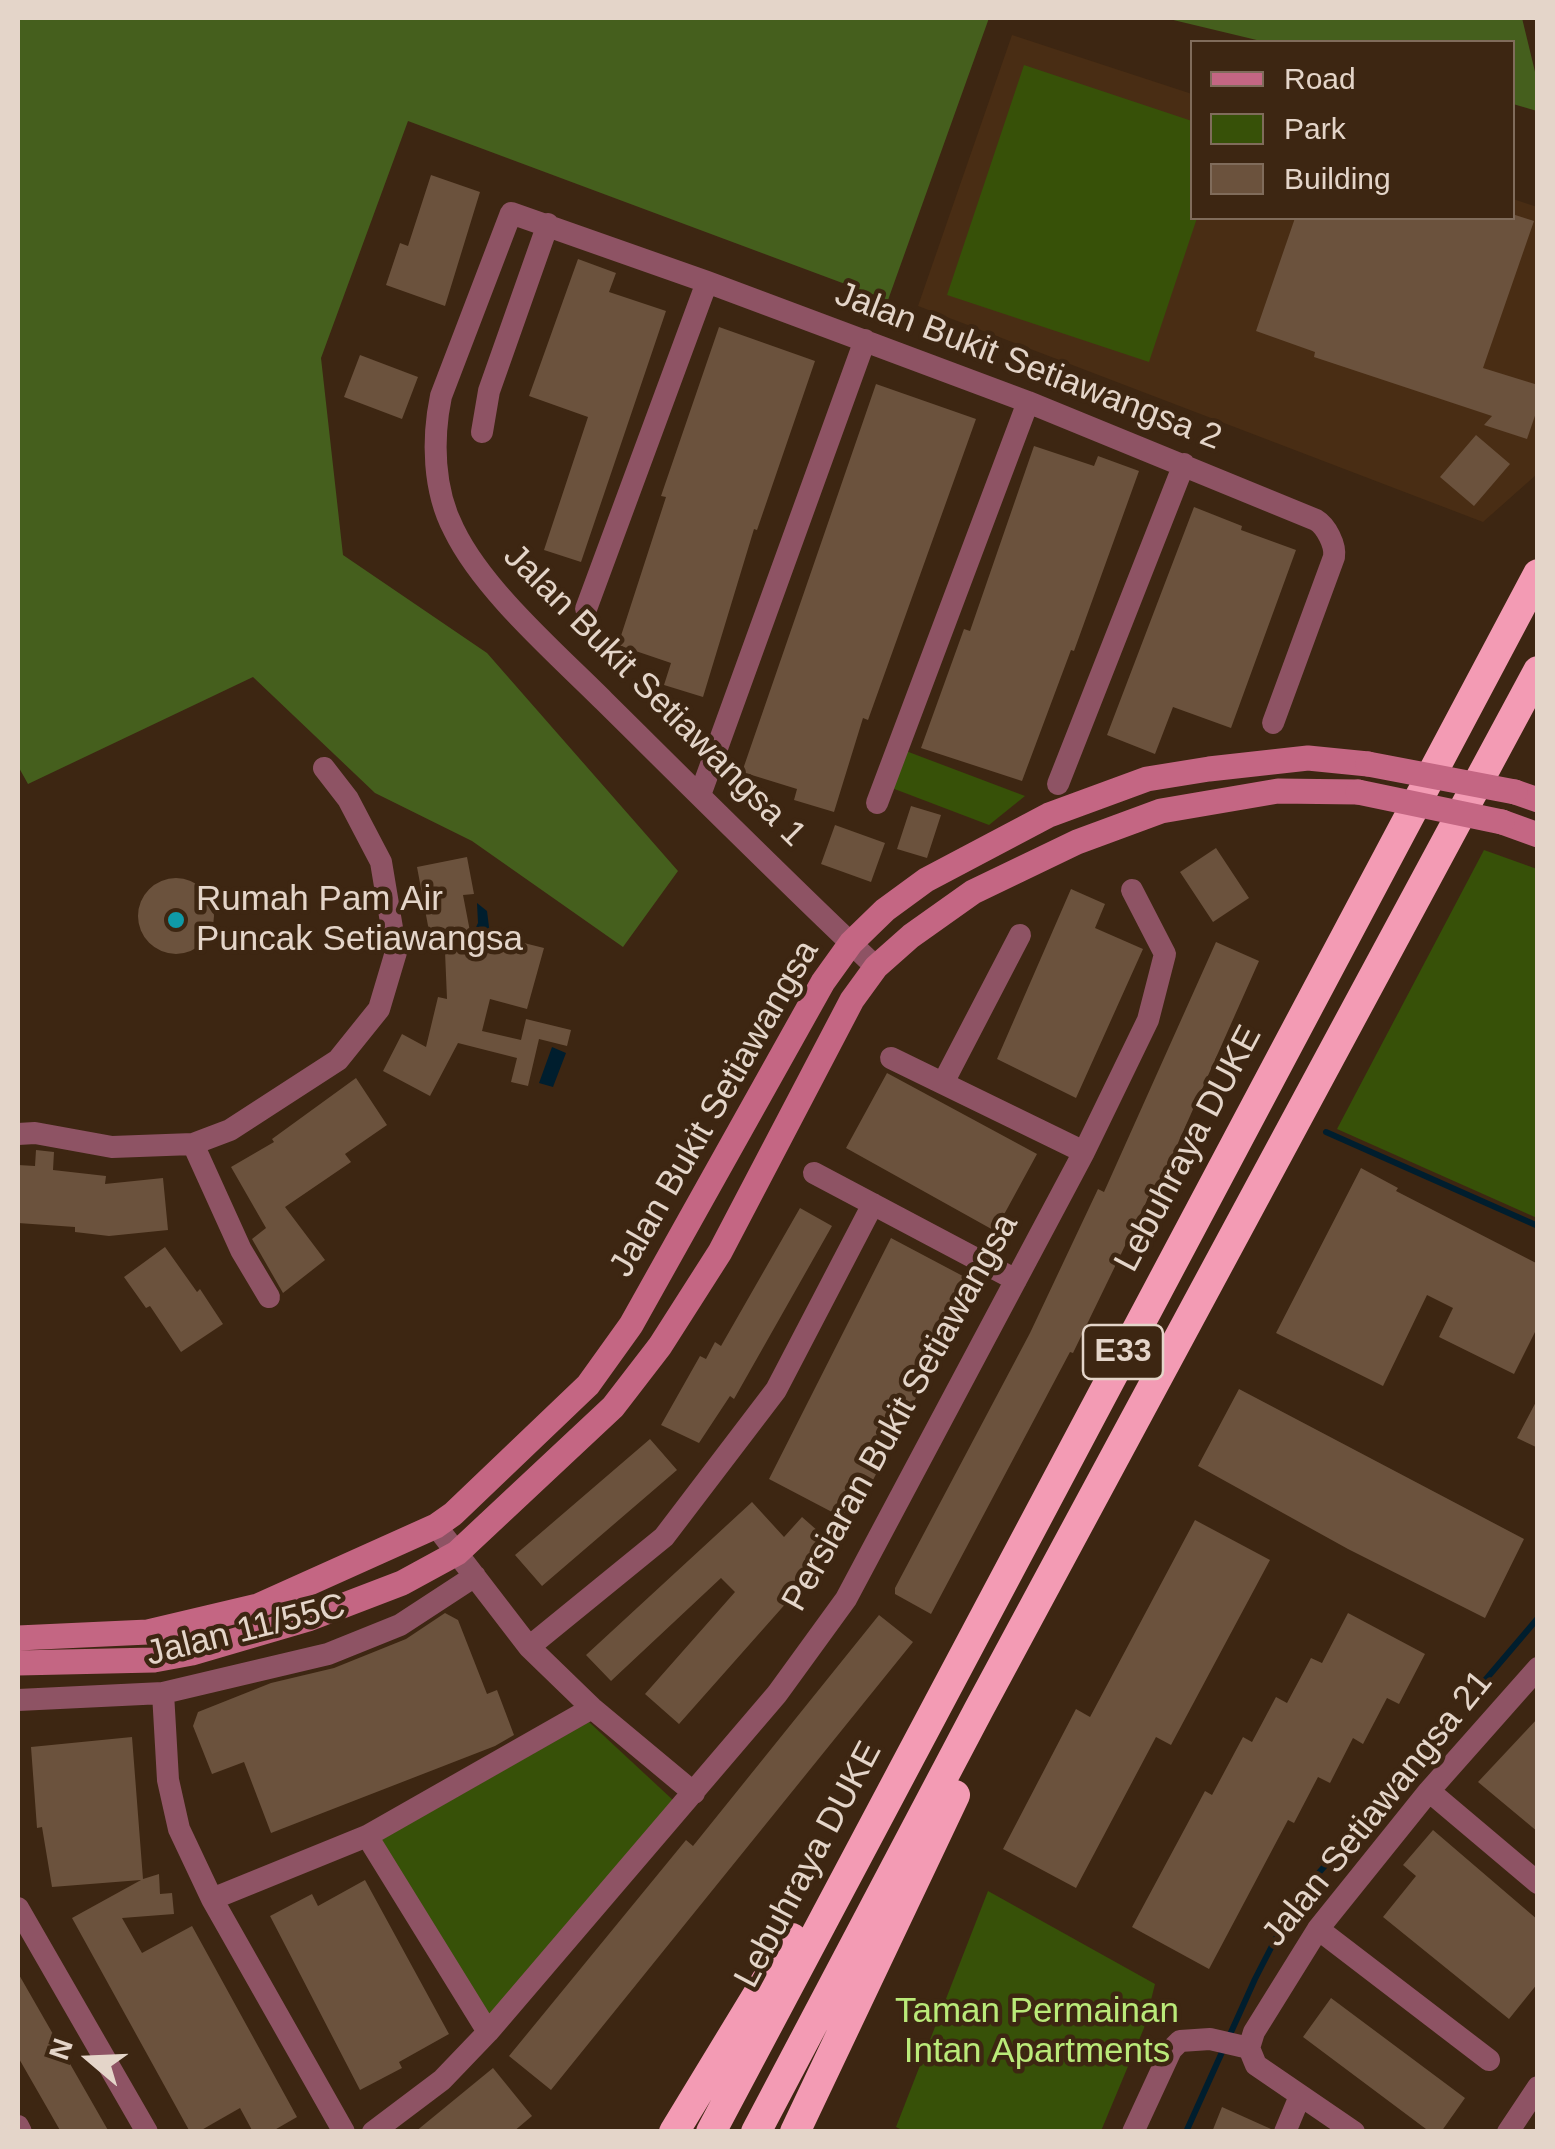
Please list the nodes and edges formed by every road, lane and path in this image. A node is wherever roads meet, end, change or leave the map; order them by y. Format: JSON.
{"nodes":[{"id":1,"x":507,"y":216,"type":"joint"},
{"id":2,"x":548,"y":224,"type":"junction"},
{"id":3,"x":707,"y":282,"type":"junction"},
{"id":4,"x":865,"y":340,"type":"junction"},
{"id":5,"x":1028,"y":402,"type":"junction"},
{"id":6,"x":482,"y":432,"type":"dead end"},
{"id":7,"x":1184,"y":464,"type":"junction"},
{"id":8,"x":1538,"y":574,"type":"edge"},
{"id":9,"x":586,"y":609,"type":"dead end"},
{"id":10,"x":1538,"y":671,"type":"edge"},
{"id":11,"x":1274,"y":723,"type":"dead end"},
{"id":12,"x":324,"y":768,"type":"dead end"},
{"id":13,"x":1058,"y":784,"type":"dead end"},
{"id":14,"x":700,"y":795,"type":"junction"},
{"id":15,"x":1526,"y":796,"type":"edge"},
{"id":16,"x":877,"y":803,"type":"dead end"},
{"id":17,"x":1538,"y":835,"type":"edge"},
{"id":18,"x":1132,"y":890,"type":"dead end"},
{"id":19,"x":1020,"y":935,"type":"dead end"},
{"id":20,"x":851,"y":944,"type":"junction"},
{"id":21,"x":876,"y":967,"type":"junction"},
{"id":22,"x":891,"y":1058,"type":"dead end"},
{"id":23,"x":943,"y":1083,"type":"junction"},
{"id":24,"x":18,"y":1134,"type":"edge"},
{"id":25,"x":193,"y":1144,"type":"junction"},
{"id":26,"x":1084,"y":1152,"type":"junction"},
{"id":27,"x":814,"y":1173,"type":"dead end"},
{"id":28,"x":873,"y":1204,"type":"junction"},
{"id":29,"x":1016,"y":1280,"type":"junction"},
{"id":30,"x":269,"y":1297,"type":"dead end"},
{"id":31,"x":436,"y":1526,"type":"junction"},
{"id":32,"x":457,"y":1553,"type":"junction"},
{"id":33,"x":475,"y":1576,"type":"junction"},
{"id":34,"x":18,"y":1638,"type":"edge"},
{"id":35,"x":529,"y":1647,"type":"junction"},
{"id":36,"x":18,"y":1663,"type":"edge"},
{"id":37,"x":1538,"y":1668,"type":"edge"},
{"id":38,"x":174,"y":1690,"type":"junction"},
{"id":39,"x":940,"y":1696,"type":"junction"},
{"id":40,"x":18,"y":1700,"type":"edge"},
{"id":41,"x":592,"y":1708,"type":"junction"},
{"id":42,"x":979,"y":1710,"type":"junction"},
{"id":43,"x":1430,"y":1791,"type":"junction"},
{"id":44,"x":694,"y":1793,"type":"junction"},
{"id":45,"x":367,"y":1836,"type":"junction"},
{"id":46,"x":1538,"y":1883,"type":"edge"},
{"id":47,"x":212,"y":1899,"type":"junction"},
{"id":48,"x":18,"y":1909,"type":"edge"},
{"id":49,"x":1318,"y":1929,"type":"junction"},
{"id":50,"x":846,"y":2024,"type":"junction"},
{"id":51,"x":488,"y":2032,"type":"junction"},
{"id":52,"x":1242,"y":2046,"type":"junction"},
{"id":53,"x":1489,"y":2060,"type":"dead end"},
{"id":54,"x":1538,"y":2087,"type":"edge"},
{"id":55,"x":1300,"y":2096,"type":"junction"},
{"id":56,"x":147,"y":2132,"type":"edge"},
{"id":57,"x":344,"y":2132,"type":"edge"},
{"id":58,"x":374,"y":2132,"type":"edge"},
{"id":59,"x":674,"y":2132,"type":"edge"},
{"id":60,"x":710,"y":2132,"type":"edge"},
{"id":61,"x":756,"y":2132,"type":"edge"},
{"id":62,"x":796,"y":2132,"type":"edge"},
{"id":63,"x":809,"y":2132,"type":"edge"},
{"id":64,"x":1133,"y":2132,"type":"edge"},
{"id":65,"x":1285,"y":2132,"type":"edge"},
{"id":66,"x":1354,"y":2132,"type":"edge"},
{"id":67,"x":1508,"y":2132,"type":"edge"}],
"edges":[{"from":1,"to":2,"type":"street","name":"Jalan Bukit Setiawangsa 2"},
{"from":1,"to":14,"type":"street","name":"Jalan Bukit Setiawangsa 1"},
{"from":2,"to":3,"type":"street","name":"Jalan Bukit Setiawangsa 2"},
{"from":2,"to":6,"type":"street"},
{"from":3,"to":4,"type":"street","name":"Jalan Bukit Setiawangsa 2"},
{"from":3,"to":9,"type":"street"},
{"from":4,"to":5,"type":"street","name":"Jalan Bukit Setiawangsa 2"},
{"from":4,"to":14,"type":"street"},
{"from":5,"to":7,"type":"street","name":"Jalan Bukit Setiawangsa 2"},
{"from":5,"to":16,"type":"street"},
{"from":7,"to":11,"type":"street","name":"Jalan Bukit Setiawangsa 2"},
{"from":7,"to":13,"type":"street"},
{"from":8,"to":39,"type":"highway","name":"Lebuhraya DUKE","number":"E33"},
{"from":10,"to":42,"type":"highway","number":"E33"},
{"from":12,"to":25,"type":"street"},
{"from":14,"to":20,"type":"street","name":"Jalan Bukit Setiawangsa 1"},
{"from":15,"to":20,"type":"street","name":"Jalan Bukit Setiawangsa","bridge":true},
{"from":17,"to":21,"type":"street","name":"Jalan Bukit Setiawangsa","bridge":true},
{"from":18,"to":26,"type":"street","name":"Persiaran Bukit Setiawangsa"},
{"from":19,"to":23,"type":"street"},
{"from":20,"to":21,"type":"street","name":"Jalan Bukit Setiawangsa 1"},
{"from":20,"to":31,"type":"street","name":"Jalan Bukit Setiawangsa"},
{"from":21,"to":32,"type":"street","name":"Jalan Bukit Setiawangsa"},
{"from":22,"to":23,"type":"street"},
{"from":23,"to":26,"type":"street"},
{"from":24,"to":25,"type":"street"},
{"from":25,"to":30,"type":"street"},
{"from":26,"to":29,"type":"street","name":"Persiaran Bukit Setiawangsa"},
{"from":27,"to":28,"type":"street"},
{"from":28,"to":29,"type":"street"},
{"from":28,"to":35,"type":"street"},
{"from":29,"to":44,"type":"street","name":"Persiaran Bukit Setiawangsa"},
{"from":31,"to":32,"type":"street"},
{"from":31,"to":34,"type":"street","name":"Jalan Bukit Setiawangsa"},
{"from":32,"to":33,"type":"street"},
{"from":32,"to":36,"type":"street","name":"Jalan Bukit Setiawangsa"},
{"from":33,"to":35,"type":"street"},
{"from":33,"to":38,"type":"street","name":"Jalan 11/55C"},
{"from":35,"to":41,"type":"street"},
{"from":37,"to":43,"type":"street","name":"Jalan Setiawangsa 21"},
{"from":38,"to":40,"type":"street","name":"Jalan 11/55C"},
{"from":38,"to":47,"type":"street"},
{"from":39,"to":59,"type":"highway"},
{"from":39,"to":60,"type":"highway","name":"Lebuhraya DUKE","number":"E33"},
{"from":41,"to":44,"type":"street"},
{"from":41,"to":45,"type":"street"},
{"from":42,"to":50,"type":"highway"},
{"from":42,"to":61,"type":"highway","number":"E33"},
{"from":43,"to":46,"type":"street"},
{"from":43,"to":49,"type":"street","name":"Jalan Setiawangsa 21"},
{"from":44,"to":51,"type":"street","name":"Persiaran Bukit Setiawangsa"},
{"from":45,"to":47,"type":"street"},
{"from":45,"to":51,"type":"street"},
{"from":47,"to":57,"type":"street"},
{"from":48,"to":56,"type":"street"},
{"from":49,"to":52,"type":"street","name":"Jalan Setiawangsa 21"},
{"from":49,"to":53,"type":"street"},
{"from":50,"to":62,"type":"highway"},
{"from":50,"to":63,"type":"highway"},
{"from":51,"to":58,"type":"street","name":"Persiaran Bukit Setiawangsa"},
{"from":52,"to":55,"type":"street"},
{"from":52,"to":64,"type":"street"},
{"from":54,"to":67,"type":"street"},
{"from":55,"to":65,"type":"street"},
{"from":55,"to":66,"type":"street"}]}
